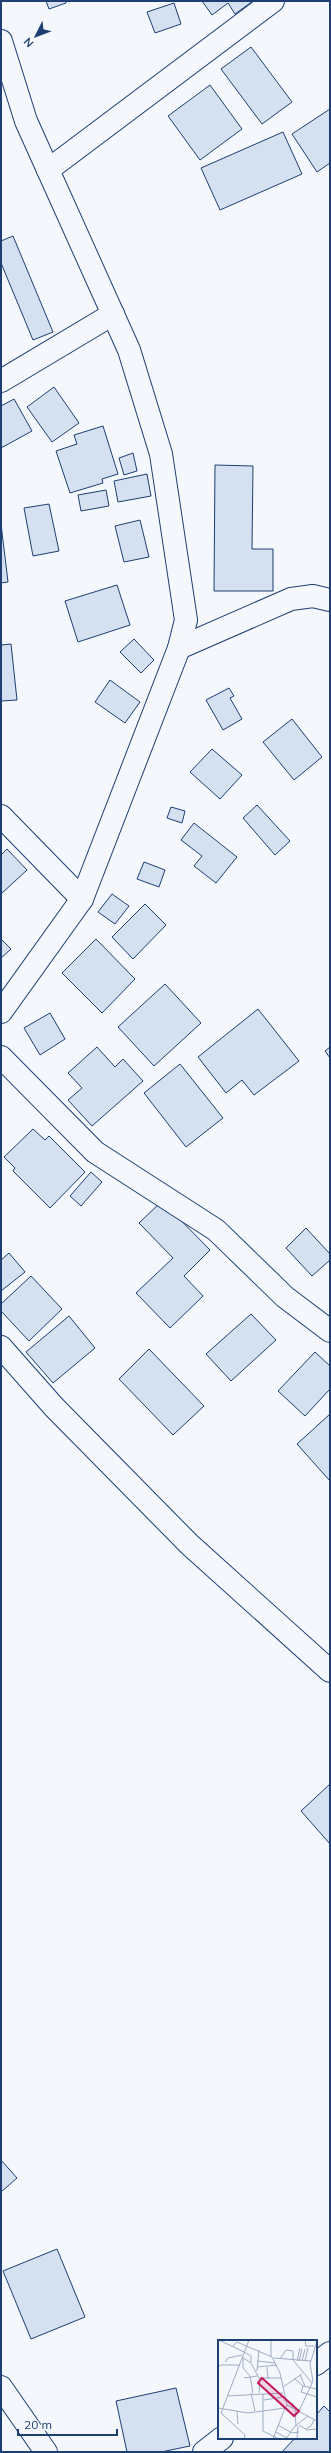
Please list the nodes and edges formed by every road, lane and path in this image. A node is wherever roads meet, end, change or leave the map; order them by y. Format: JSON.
{"nodes":[{"id":1,"x":274,"y":1,"type":"edge"},
{"id":2,"x":1,"y":41,"type":"edge"},
{"id":3,"x":48,"y":170,"type":"junction"},
{"id":4,"x":114,"y":314,"type":"junction"},
{"id":5,"x":1,"y":381,"type":"edge"},
{"id":6,"x":330,"y":600,"type":"edge"},
{"id":7,"x":179,"y":648,"type":"junction"},
{"id":8,"x":1,"y":816,"type":"edge"},
{"id":9,"x":82,"y":900,"type":"junction"},
{"id":10,"x":1,"y":1012,"type":"edge"},
{"id":11,"x":1,"y":1057,"type":"edge"},
{"id":12,"x":330,"y":1331,"type":"edge"},
{"id":13,"x":1,"y":1347,"type":"edge"},
{"id":14,"x":330,"y":1671,"type":"edge"},
{"id":15,"x":330,"y":2353,"type":"edge"},
{"id":16,"x":317,"y":2363,"type":"edge"},
{"id":17,"x":1,"y":2387,"type":"edge"},
{"id":18,"x":221,"y":2439,"type":"edge"},
{"id":19,"x":46,"y":2452,"type":"edge"},
{"id":20,"x":204,"y":2452,"type":"edge"}],
"edges":[{"from":1,"to":3,"type":"street"},
{"from":2,"to":3,"type":"street"},
{"from":3,"to":4,"type":"street"},
{"from":4,"to":5,"type":"street"},
{"from":4,"to":7,"type":"street"},
{"from":6,"to":7,"type":"street"},
{"from":7,"to":9,"type":"street"},
{"from":8,"to":9,"type":"street"},
{"from":9,"to":10,"type":"street"},
{"from":11,"to":12,"type":"street"},
{"from":13,"to":14,"type":"street"},
{"from":15,"to":16,"type":"street"},
{"from":17,"to":19,"type":"street"},
{"from":18,"to":20,"type":"street"}]}
